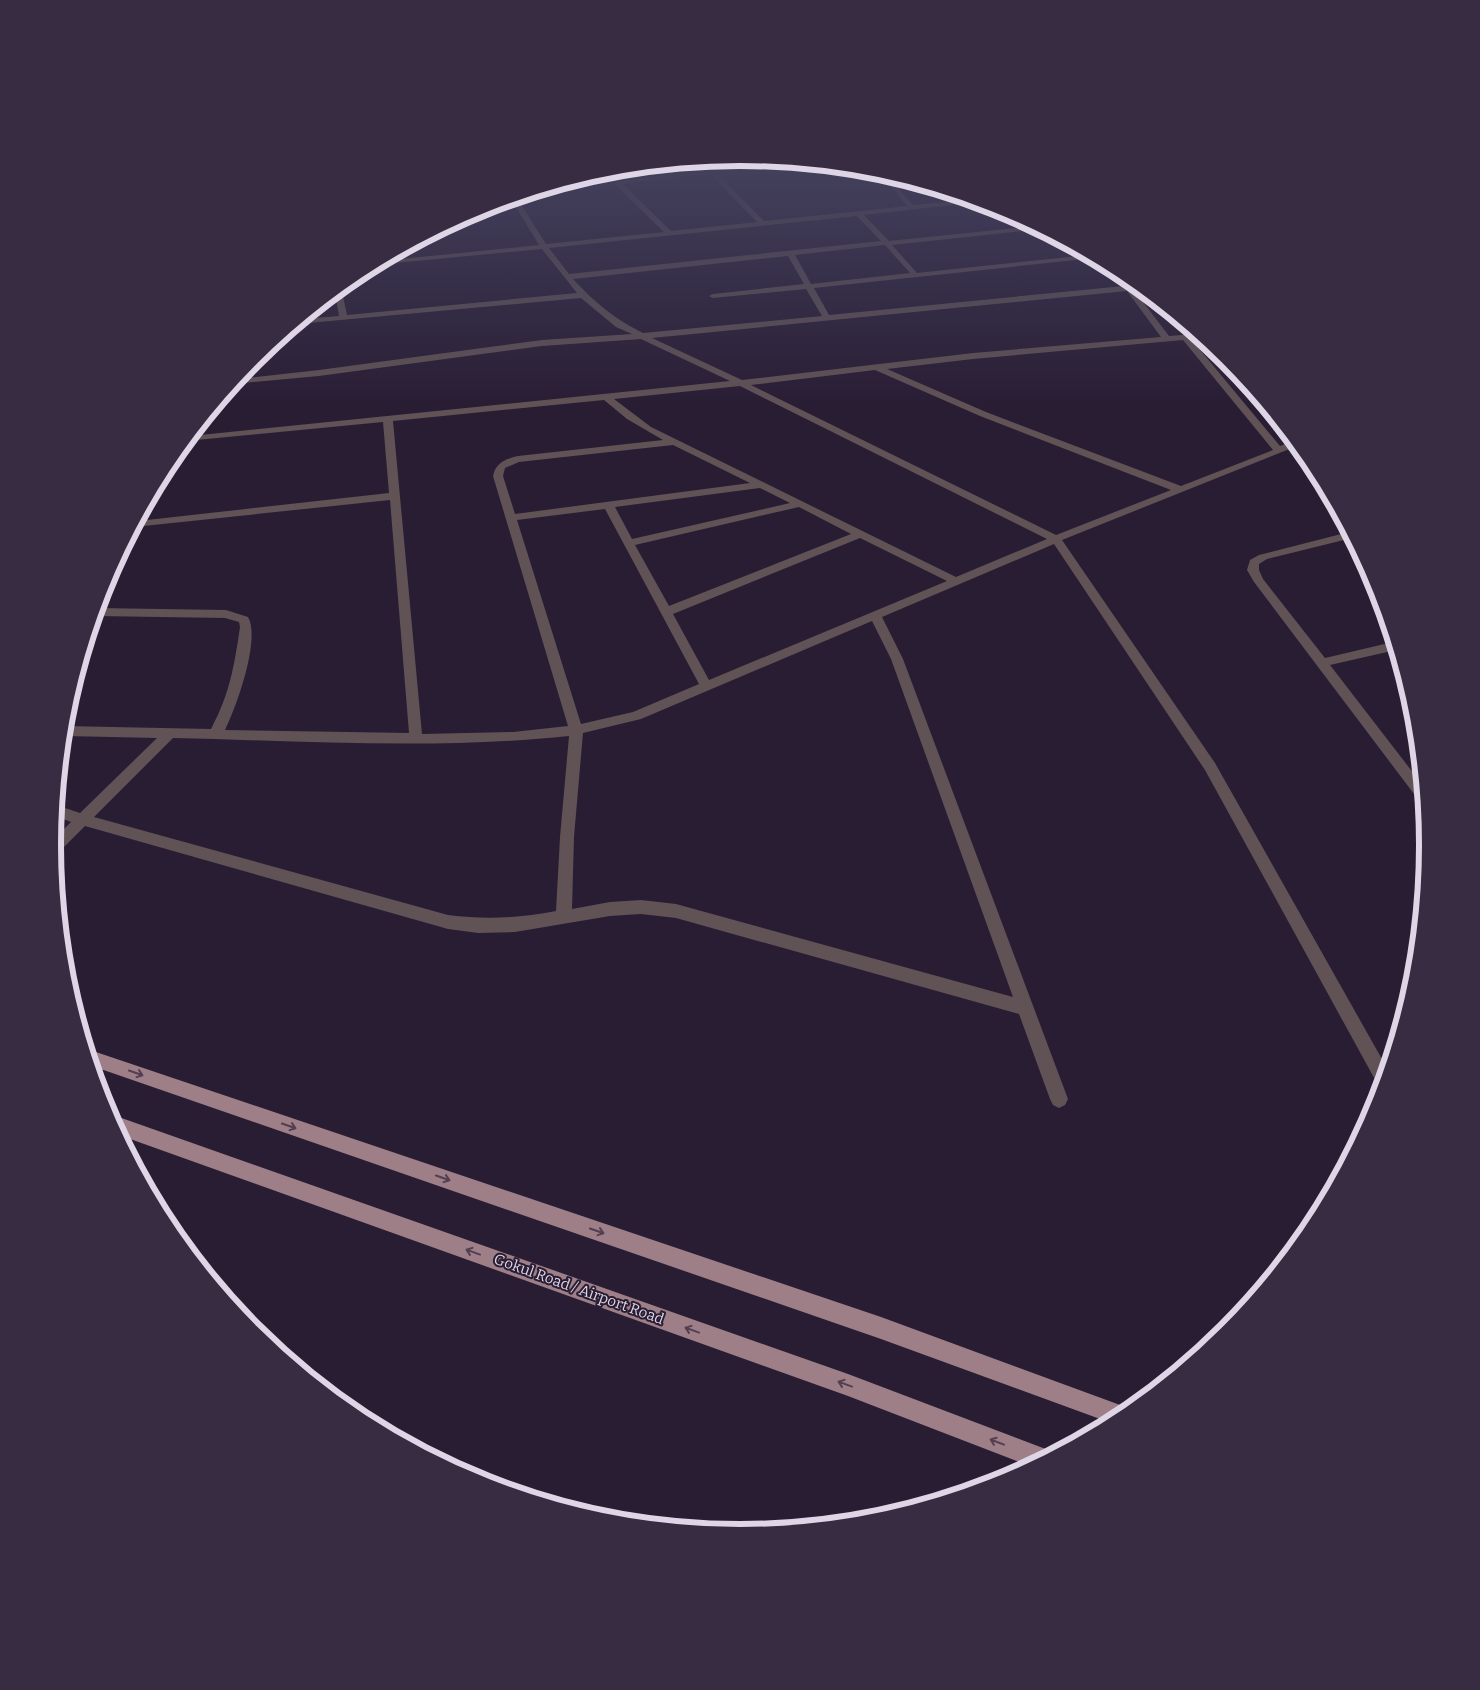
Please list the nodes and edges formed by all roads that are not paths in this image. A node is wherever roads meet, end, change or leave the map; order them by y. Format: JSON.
{"nodes":[{"id":1,"x":528,"y":248,"type":"edge"},
{"id":2,"x":547,"y":248,"type":"edge"},
{"id":3,"x":844,"y":248,"type":"edge"},
{"id":4,"x":891,"y":248,"type":"edge"},
{"id":5,"x":790,"y":254,"type":"junction"},
{"id":6,"x":1081,"y":258,"type":"edge"},
{"id":7,"x":393,"y":262,"type":"edge"},
{"id":8,"x":915,"y":275,"type":"junction"},
{"id":9,"x":567,"y":277,"type":"junction"},
{"id":10,"x":809,"y":286,"type":"junction"},
{"id":11,"x":1127,"y":288,"type":"edge"},
{"id":12,"x":1130,"y":290,"type":"edge"},
{"id":13,"x":583,"y":295,"type":"junction"},
{"id":14,"x":713,"y":296,"type":"dead end"},
{"id":15,"x":340,"y":297,"type":"edge"},
{"id":16,"x":343,"y":318,"type":"junction"},
{"id":17,"x":827,"y":318,"type":"junction"},
{"id":18,"x":309,"y":321,"type":"edge"},
{"id":19,"x":642,"y":336,"type":"junction"},
{"id":20,"x":1185,"y":337,"type":"junction"},
{"id":21,"x":1190,"y":337,"type":"edge"},
{"id":22,"x":1166,"y":338,"type":"junction"},
{"id":23,"x":876,"y":367,"type":"junction"},
{"id":24,"x":245,"y":381,"type":"edge"},
{"id":25,"x":740,"y":383,"type":"junction"},
{"id":26,"x":607,"y":397,"type":"junction"},
{"id":27,"x":388,"y":420,"type":"junction"},
{"id":28,"x":198,"y":438,"type":"edge"},
{"id":29,"x":674,"y":442,"type":"junction"},
{"id":30,"x":1288,"y":446,"type":"edge"},
{"id":31,"x":1279,"y":451,"type":"junction"},
{"id":32,"x":762,"y":485,"type":"junction"},
{"id":33,"x":1181,"y":490,"type":"junction"},
{"id":34,"x":395,"y":496,"type":"junction"},
{"id":35,"x":800,"y":504,"type":"junction"},
{"id":36,"x":608,"y":505,"type":"junction"},
{"id":37,"x":510,"y":518,"type":"junction"},
{"id":38,"x":143,"y":523,"type":"edge"},
{"id":39,"x":860,"y":534,"type":"junction"},
{"id":40,"x":1344,"y":536,"type":"edge"},
{"id":41,"x":1056,"y":539,"type":"junction"},
{"id":42,"x":628,"y":542,"type":"junction"},
{"id":43,"x":956,"y":581,"type":"junction"},
{"id":44,"x":103,"y":612,"type":"edge"},
{"id":45,"x":666,"y":612,"type":"junction"},
{"id":46,"x":875,"y":615,"type":"junction"},
{"id":47,"x":1389,"y":647,"type":"edge"},
{"id":48,"x":1322,"y":663,"type":"junction"},
{"id":49,"x":706,"y":686,"type":"junction"},
{"id":50,"x":576,"y":730,"type":"junction"},
{"id":51,"x":71,"y":731,"type":"edge"},
{"id":52,"x":169,"y":734,"type":"junction"},
{"id":53,"x":215,"y":735,"type":"junction"},
{"id":54,"x":416,"y":738,"type":"junction"},
{"id":55,"x":1416,"y":786,"type":"edge"},
{"id":56,"x":62,"y":812,"type":"edge"},
{"id":57,"x":83,"y":820,"type":"junction"},
{"id":58,"x":61,"y":841,"type":"edge"},
{"id":59,"x":566,"y":917,"type":"junction"},
{"id":60,"x":1026,"y":1008,"type":"junction"},
{"id":61,"x":96,"y":1059,"type":"edge"},
{"id":62,"x":1380,"y":1071,"type":"edge"},
{"id":63,"x":1059,"y":1099,"type":"dead end"},
{"id":64,"x":123,"y":1128,"type":"edge"},
{"id":65,"x":1112,"y":1412,"type":"edge"},
{"id":66,"x":1035,"y":1456,"type":"edge"}],
"edges":[{"from":1,"to":7,"type":"street"},
{"from":2,"to":9,"type":"street"},
{"from":3,"to":5,"type":"street"},
{"from":4,"to":8,"type":"street"},
{"from":5,"to":9,"type":"street"},
{"from":5,"to":10,"type":"street"},
{"from":6,"to":8,"type":"street"},
{"from":8,"to":10,"type":"street"},
{"from":9,"to":13,"type":"street"},
{"from":10,"to":14,"type":"street"},
{"from":10,"to":17,"type":"street"},
{"from":11,"to":17,"type":"street"},
{"from":12,"to":22,"type":"street"},
{"from":13,"to":16,"type":"street"},
{"from":13,"to":19,"type":"street"},
{"from":15,"to":16,"type":"street"},
{"from":16,"to":18,"type":"street"},
{"from":17,"to":19,"type":"street"},
{"from":19,"to":24,"type":"street"},
{"from":19,"to":25,"type":"street"},
{"from":20,"to":21,"type":"street"},
{"from":20,"to":22,"type":"street"},
{"from":20,"to":31,"type":"street"},
{"from":22,"to":23,"type":"street"},
{"from":23,"to":25,"type":"street"},
{"from":23,"to":33,"type":"street"},
{"from":25,"to":26,"type":"street"},
{"from":25,"to":41,"type":"street"},
{"from":26,"to":27,"type":"street"},
{"from":26,"to":29,"type":"street"},
{"from":27,"to":28,"type":"street"},
{"from":27,"to":34,"type":"street"},
{"from":29,"to":32,"type":"street"},
{"from":29,"to":37,"type":"street"},
{"from":30,"to":31,"type":"street"},
{"from":31,"to":33,"type":"street"},
{"from":32,"to":35,"type":"street"},
{"from":32,"to":36,"type":"street"},
{"from":33,"to":41,"type":"street"},
{"from":34,"to":38,"type":"street"},
{"from":34,"to":54,"type":"street"},
{"from":35,"to":39,"type":"street"},
{"from":35,"to":42,"type":"street"},
{"from":36,"to":37,"type":"street"},
{"from":36,"to":42,"type":"street"},
{"from":37,"to":50,"type":"street"},
{"from":39,"to":43,"type":"street"},
{"from":39,"to":45,"type":"street"},
{"from":40,"to":48,"type":"street"},
{"from":41,"to":43,"type":"street"},
{"from":41,"to":62,"type":"street"},
{"from":42,"to":45,"type":"street"},
{"from":43,"to":46,"type":"street"},
{"from":44,"to":53,"type":"street"},
{"from":45,"to":49,"type":"street"},
{"from":46,"to":49,"type":"street"},
{"from":46,"to":60,"type":"street"},
{"from":47,"to":48,"type":"street"},
{"from":48,"to":55,"type":"street"},
{"from":49,"to":50,"type":"street"},
{"from":50,"to":54,"type":"street"},
{"from":50,"to":59,"type":"street"},
{"from":51,"to":52,"type":"street"},
{"from":52,"to":53,"type":"street"},
{"from":52,"to":57,"type":"street"},
{"from":53,"to":54,"type":"street"},
{"from":56,"to":57,"type":"street"},
{"from":57,"to":58,"type":"street"},
{"from":57,"to":59,"type":"street"},
{"from":59,"to":60,"type":"street"},
{"from":60,"to":63,"type":"street"},
{"from":61,"to":65,"type":"main road","one_way":true},
{"from":66,"to":64,"type":"main road","name":"Gokul Road / Airport Road","one_way":true}]}
